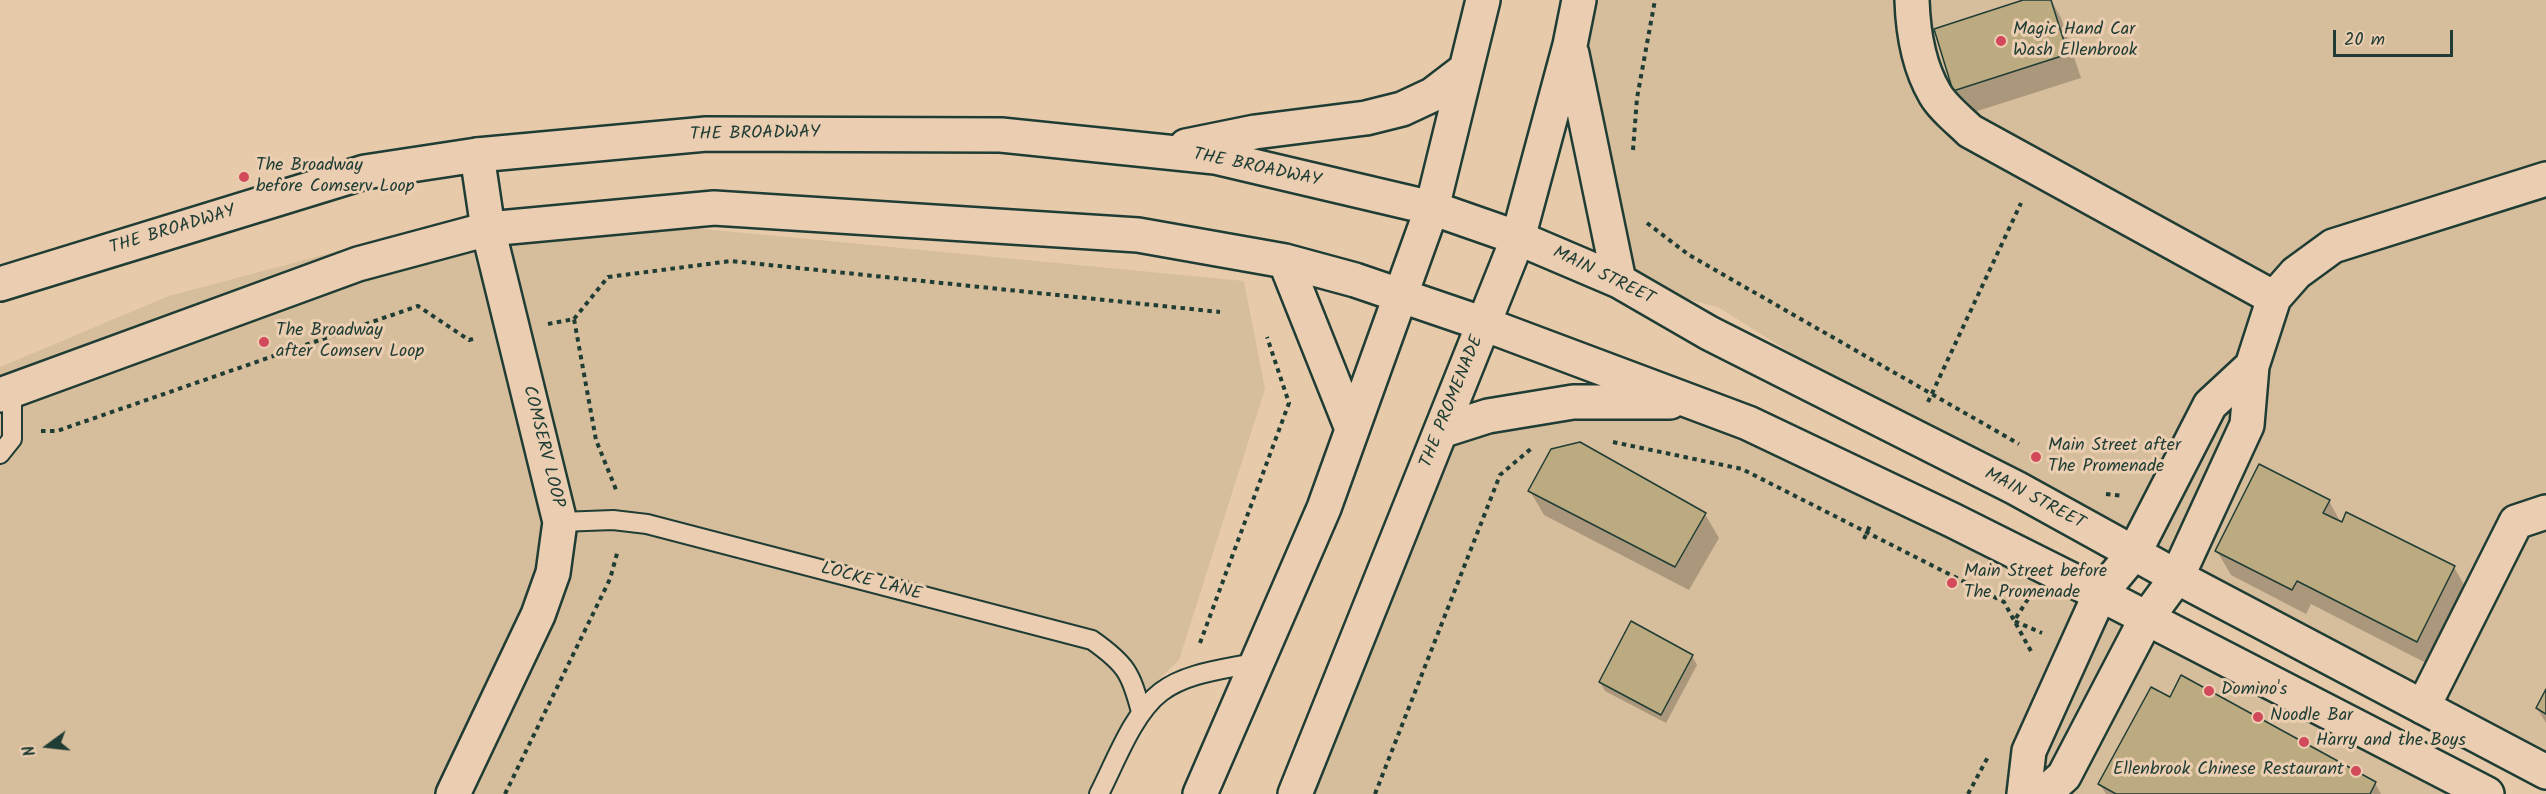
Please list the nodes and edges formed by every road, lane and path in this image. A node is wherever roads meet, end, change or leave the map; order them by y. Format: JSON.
{"nodes":[{"id":1,"x":1484,"y":0,"type":"edge"},
{"id":2,"x":1579,"y":0,"type":"edge"},
{"id":3,"x":1655,"y":0,"type":"edge"},
{"id":4,"x":1912,"y":0,"type":"edge"},
{"id":5,"x":1570,"y":45,"type":"junction"},
{"id":6,"x":1466,"y":69,"type":"junction"},
{"id":7,"x":1161,"y":152,"type":"junction"},
{"id":8,"x":477,"y":155,"type":"junction"},
{"id":9,"x":1633,"y":156,"type":"dead end"},
{"id":10,"x":2020,"y":160,"type":"junction"},
{"id":11,"x":2546,"y":179,"type":"edge"},
{"id":12,"x":1431,"y":208,"type":"junction"},
{"id":13,"x":1644,"y":218,"type":"dead end"},
{"id":14,"x":488,"y":229,"type":"junction"},
{"id":15,"x":1518,"y":238,"type":"junction"},
{"id":16,"x":1284,"y":261,"type":"junction"},
{"id":17,"x":1619,"y":281,"type":"junction"},
{"id":18,"x":0,"y":284,"type":"edge"},
{"id":19,"x":1400,"y":295,"type":"junction"},
{"id":20,"x":2274,"y":298,"type":"junction"},
{"id":21,"x":1220,"y":312,"type":"dead end"},
{"id":22,"x":574,"y":319,"type":"junction"},
{"id":23,"x":1484,"y":324,"type":"junction"},
{"id":24,"x":514,"y":331,"type":"junction"},
{"id":25,"x":1267,"y":338,"type":"dead end"},
{"id":26,"x":2252,"y":366,"type":"junction"},
{"id":27,"x":4,"y":389,"type":"edge"},
{"id":28,"x":1932,"y":394,"type":"junction"},
{"id":29,"x":1692,"y":402,"type":"junction"},
{"id":30,"x":1352,"y":429,"type":"junction"},
{"id":31,"x":12,"y":431,"type":"junction"},
{"id":32,"x":1441,"y":431,"type":"junction"},
{"id":33,"x":1912,"y":437,"type":"junction"},
{"id":34,"x":1604,"y":440,"type":"dead end"},
{"id":35,"x":1540,"y":442,"type":"dead end"},
{"id":36,"x":2025,"y":448,"type":"dead end"},
{"id":37,"x":0,"y":454,"type":"edge"},
{"id":38,"x":1887,"y":489,"type":"junction"},
{"id":39,"x":2097,"y":489,"type":"dead end"},
{"id":40,"x":2159,"y":506,"type":"junction"},
{"id":41,"x":2546,"y":512,"type":"edge"},
{"id":42,"x":618,"y":521,"type":"junction"},
{"id":43,"x":560,"y":522,"type":"junction"},
{"id":44,"x":1867,"y":532,"type":"junction"},
{"id":45,"x":1864,"y":539,"type":"dead end"},
{"id":46,"x":2134,"y":553,"type":"junction"},
{"id":47,"x":2177,"y":577,"type":"junction"},
{"id":48,"x":2100,"y":594,"type":"junction"},
{"id":49,"x":2145,"y":619,"type":"junction"},
{"id":50,"x":2033,"y":655,"type":"dead end"},
{"id":51,"x":1258,"y":662,"type":"junction"},
{"id":52,"x":1187,"y":679,"type":"junction"},
{"id":53,"x":2423,"y":707,"type":"junction"},
{"id":54,"x":1141,"y":712,"type":"junction"},
{"id":55,"x":1989,"y":754,"type":"dead end"},
{"id":56,"x":2546,"y":772,"type":"edge"},
{"id":57,"x":453,"y":794,"type":"edge"},
{"id":58,"x":505,"y":794,"type":"edge"},
{"id":59,"x":1099,"y":794,"type":"edge"},
{"id":60,"x":1200,"y":794,"type":"edge"},
{"id":61,"x":1295,"y":794,"type":"edge"},
{"id":62,"x":1375,"y":794,"type":"edge"},
{"id":63,"x":1968,"y":794,"type":"edge"},
{"id":64,"x":2024,"y":794,"type":"edge"},
{"id":65,"x":2044,"y":794,"type":"edge"},
{"id":66,"x":2487,"y":794,"type":"edge"}],
"edges":[{"from":1,"to":6,"type":"main road"},
{"from":2,"to":5,"type":"main road","name":"THE PROMENADE"},
{"from":3,"to":9,"type":"path"},
{"from":4,"to":10,"type":"main road"},
{"from":5,"to":15,"type":"main road","name":"THE PROMENADE"},
{"from":5,"to":17,"type":"main road"},
{"from":6,"to":7,"type":"main road"},
{"from":6,"to":12,"type":"main road"},
{"from":7,"to":8,"type":"main road","name":"THE BROADWAY"},
{"from":7,"to":12,"type":"main road","name":"THE BROADWAY"},
{"from":8,"to":14,"type":"main road","name":"COMSERV LOOP"},
{"from":8,"to":18,"type":"main road","name":"THE BROADWAY"},
{"from":10,"to":20,"type":"main road"},
{"from":10,"to":28,"type":"path"},
{"from":11,"to":20,"type":"main road"},
{"from":12,"to":15,"type":"main road","name":"THE BROADWAY"},
{"from":12,"to":19,"type":"main road"},
{"from":13,"to":28,"type":"path"},
{"from":14,"to":16,"type":"main road"},
{"from":14,"to":24,"type":"main road","name":"COMSERV LOOP"},
{"from":14,"to":27,"type":"main road"},
{"from":15,"to":17,"type":"main road","name":"MAIN STREET"},
{"from":15,"to":23,"type":"main road","name":"THE PROMENADE"},
{"from":16,"to":19,"type":"main road"},
{"from":16,"to":30,"type":"main road"},
{"from":17,"to":33,"type":"main road","name":"MAIN STREET"},
{"from":19,"to":23,"type":"main road"},
{"from":19,"to":30,"type":"main road"},
{"from":20,"to":26,"type":"main road"},
{"from":21,"to":22,"type":"path"},
{"from":22,"to":24,"type":"path"},
{"from":22,"to":42,"type":"path"},
{"from":23,"to":29,"type":"main road"},
{"from":23,"to":32,"type":"main road","name":"THE PROMENADE"},
{"from":24,"to":31,"type":"path"},
{"from":24,"to":43,"type":"main road","name":"COMSERV LOOP"},
{"from":25,"to":52,"type":"path"},
{"from":26,"to":40,"type":"main road"},
{"from":26,"to":47,"type":"main road"},
{"from":27,"to":31,"type":"lane"},
{"from":28,"to":33,"type":"path"},
{"from":28,"to":36,"type":"path"},
{"from":29,"to":32,"type":"main road"},
{"from":29,"to":38,"type":"main road"},
{"from":30,"to":51,"type":"main road"},
{"from":31,"to":37,"type":"lane"},
{"from":32,"to":61,"type":"main road","name":"THE PROMENADE"},
{"from":33,"to":46,"type":"main road","name":"MAIN STREET"},
{"from":34,"to":44,"type":"path"},
{"from":35,"to":62,"type":"path"},
{"from":38,"to":44,"type":"path"},
{"from":38,"to":48,"type":"main road"},
{"from":39,"to":40,"type":"path"},
{"from":40,"to":46,"type":"main road"},
{"from":41,"to":53,"type":"main road"},
{"from":42,"to":43,"type":"lane","name":"LOCKE LANE"},
{"from":42,"to":54,"type":"lane","name":"LOCKE LANE"},
{"from":42,"to":58,"type":"path"},
{"from":43,"to":57,"type":"main road","name":"COMSERV LOOP"},
{"from":44,"to":45,"type":"path"},
{"from":44,"to":50,"type":"path"},
{"from":46,"to":47,"type":"main road","name":"MAIN STREET"},
{"from":46,"to":48,"type":"main road"},
{"from":47,"to":49,"type":"main road"},
{"from":47,"to":53,"type":"main road","name":"MAIN STREET"},
{"from":48,"to":49,"type":"main road"},
{"from":48,"to":64,"type":"main road"},
{"from":49,"to":65,"type":"main road"},
{"from":49,"to":66,"type":"main road"},
{"from":51,"to":52,"type":"lane"},
{"from":51,"to":60,"type":"main road"},
{"from":52,"to":54,"type":"lane"},
{"from":53,"to":56,"type":"main road","name":"MAIN STREET"},
{"from":54,"to":59,"type":"lane"},
{"from":55,"to":63,"type":"path"}]}
